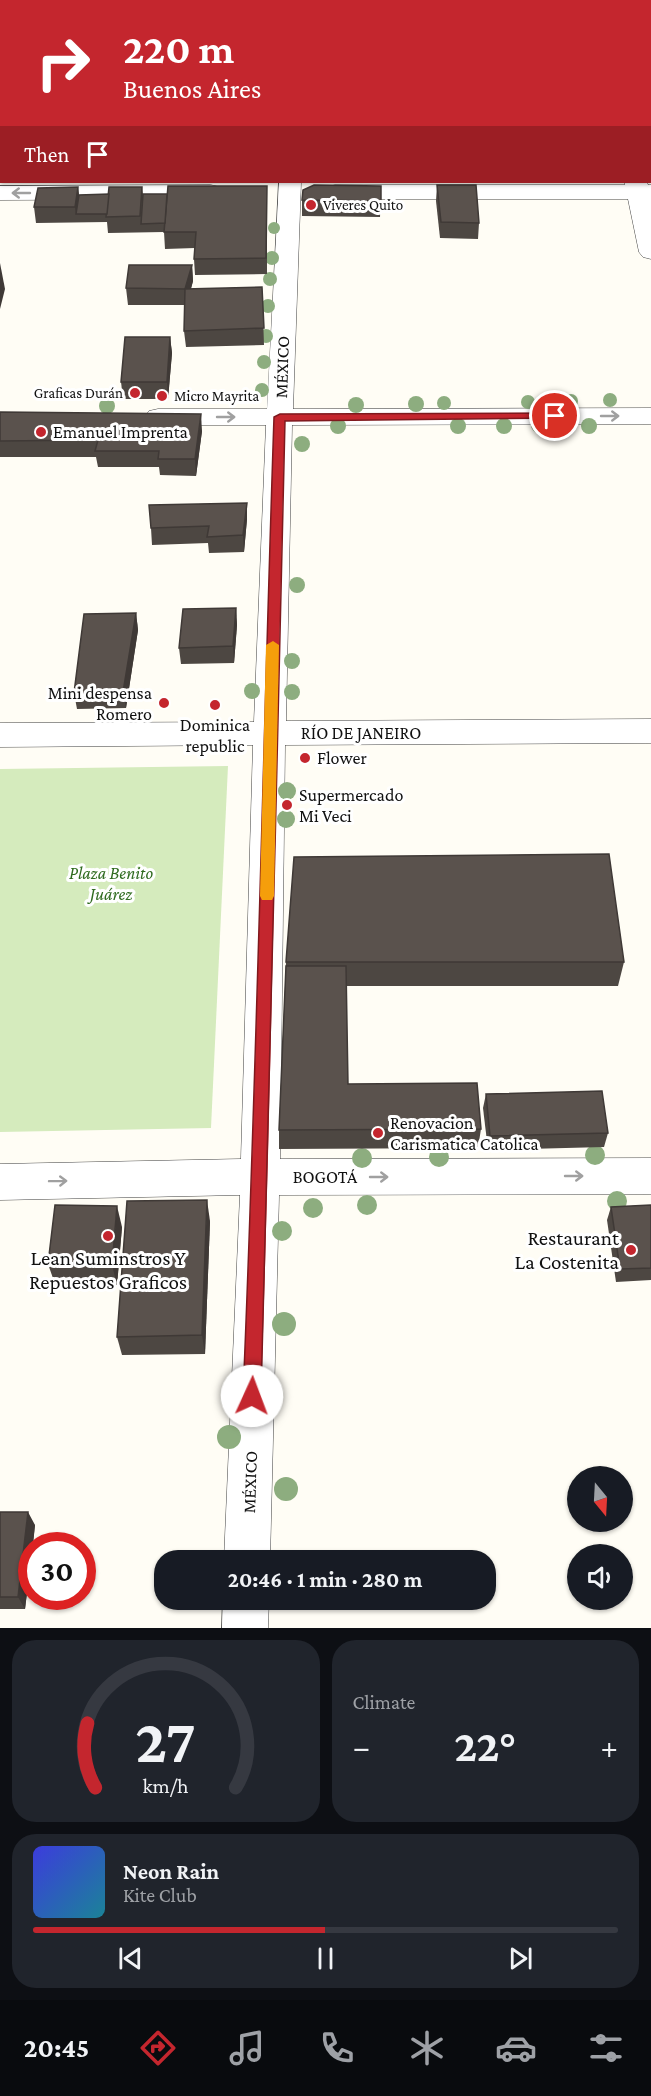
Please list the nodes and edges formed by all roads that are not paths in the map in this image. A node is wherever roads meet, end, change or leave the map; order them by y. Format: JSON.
{"nodes":[{"id":1,"x":281,"y":188,"type":"edge"},
{"id":2,"x":642,"y":189,"type":"edge"},
{"id":3,"x":228,"y":192,"type":"edge"},
{"id":4,"x":0,"y":193,"type":"edge"},
{"id":5,"x":651,"y":252,"type":"edge"},
{"id":6,"x":651,"y":416,"type":"edge"},
{"id":7,"x":130,"y":417,"type":"edge"},
{"id":8,"x":280,"y":417,"type":"junction"},
{"id":9,"x":651,"y":731,"type":"edge"},
{"id":10,"x":270,"y":734,"type":"junction"},
{"id":11,"x":0,"y":735,"type":"edge"},
{"id":12,"x":651,"y":1176,"type":"edge"},
{"id":13,"x":260,"y":1178,"type":"junction"},
{"id":14,"x":0,"y":1182,"type":"edge"},
{"id":15,"x":247,"y":1550,"type":"edge"},
{"id":16,"x":246,"y":1610,"type":"edge"},
{"id":17,"x":245,"y":1628,"type":"edge"}],
"edges":[{"from":1,"to":2,"type":"street"},
{"from":1,"to":8,"type":"street","name":"MÉXICO"},
{"from":2,"to":5,"type":"street"},
{"from":3,"to":4,"type":"street","one_way":true},
{"from":8,"to":6,"type":"street","one_way":true},
{"from":7,"to":8,"type":"street","one_way":true},
{"from":8,"to":10,"type":"street","name":"MÉXICO"},
{"from":9,"to":10,"type":"street","name":"RÍO DE JANEIRO"},
{"from":10,"to":11,"type":"street","name":"RÍO DE JANEIRO"},
{"from":10,"to":13,"type":"street","name":"MÉXICO"},
{"from":13,"to":12,"type":"street","name":"BOGOTÁ","one_way":true},
{"from":14,"to":13,"type":"street","name":"BOGOTÁ","one_way":true},
{"from":13,"to":15,"type":"street","name":"MÉXICO"},
{"from":16,"to":17,"type":"street"}]}
